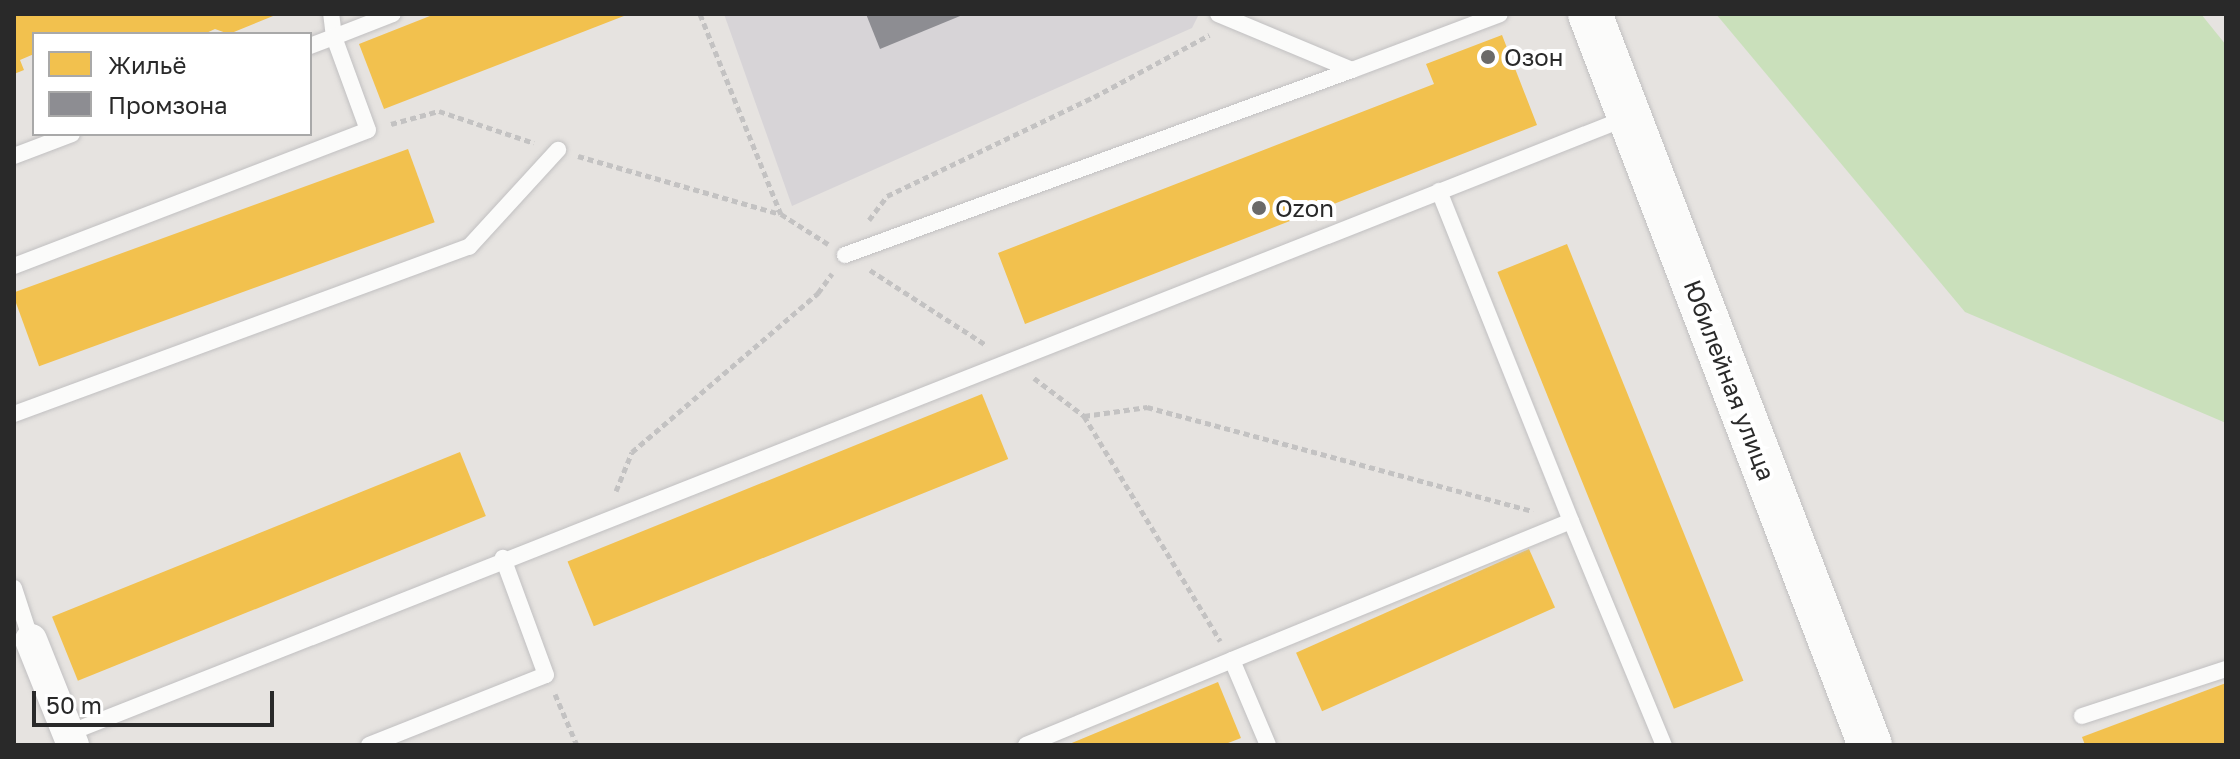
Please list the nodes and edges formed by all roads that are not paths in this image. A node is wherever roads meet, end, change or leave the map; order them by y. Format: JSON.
{"nodes":[{"id":1,"x":331,"y":14,"type":"edge"},
{"id":2,"x":393,"y":14,"type":"edge"},
{"id":3,"x":1218,"y":14,"type":"edge"},
{"id":4,"x":1500,"y":14,"type":"edge"},
{"id":5,"x":1590,"y":14,"type":"edge"},
{"id":6,"x":334,"y":37,"type":"junction"},
{"id":7,"x":312,"y":45,"type":"edge"},
{"id":8,"x":1352,"y":70,"type":"junction"},
{"id":9,"x":1629,"y":117,"type":"junction"},
{"id":10,"x":67,"y":136,"type":"edge"},
{"id":11,"x":558,"y":150,"type":"dead end"},
{"id":12,"x":14,"y":156,"type":"edge"},
{"id":13,"x":1439,"y":191,"type":"junction"},
{"id":14,"x":845,"y":255,"type":"road end"},
{"id":15,"x":14,"y":266,"type":"edge"},
{"id":16,"x":14,"y":414,"type":"edge"},
{"id":17,"x":1571,"y":521,"type":"junction"},
{"id":18,"x":503,"y":558,"type":"junction"},
{"id":19,"x":14,"y":588,"type":"edge"},
{"id":20,"x":22,"y":638,"type":"edge"},
{"id":21,"x":1232,"y":660,"type":"junction"},
{"id":22,"x":2226,"y":669,"type":"edge"},
{"id":23,"x":2082,"y":716,"type":"dead end"},
{"id":24,"x":71,"y":739,"type":"edge"},
{"id":25,"x":1860,"y":742,"type":"edge"},
{"id":26,"x":369,"y":745,"type":"edge"},
{"id":27,"x":1026,"y":745,"type":"edge"},
{"id":28,"x":1268,"y":745,"type":"edge"},
{"id":29,"x":1664,"y":745,"type":"edge"}],
"edges":[{"from":1,"to":6,"type":"lane"},
{"from":2,"to":6,"type":"lane"},
{"from":3,"to":8,"type":"lane"},
{"from":4,"to":8,"type":"lane"},
{"from":5,"to":9,"type":"street","name":"Юбилейная улица"},
{"from":6,"to":7,"type":"lane"},
{"from":6,"to":15,"type":"lane"},
{"from":8,"to":14,"type":"lane"},
{"from":9,"to":13,"type":"lane"},
{"from":9,"to":25,"type":"street","name":"Юбилейная улица"},
{"from":10,"to":12,"type":"lane"},
{"from":11,"to":16,"type":"lane"},
{"from":13,"to":17,"type":"lane"},
{"from":13,"to":18,"type":"lane"},
{"from":17,"to":21,"type":"lane"},
{"from":17,"to":29,"type":"lane"},
{"from":18,"to":24,"type":"lane"},
{"from":18,"to":26,"type":"lane"},
{"from":19,"to":20,"type":"lane"},
{"from":20,"to":24,"type":"street"},
{"from":21,"to":27,"type":"lane"},
{"from":21,"to":28,"type":"lane"},
{"from":22,"to":23,"type":"lane"}]}
